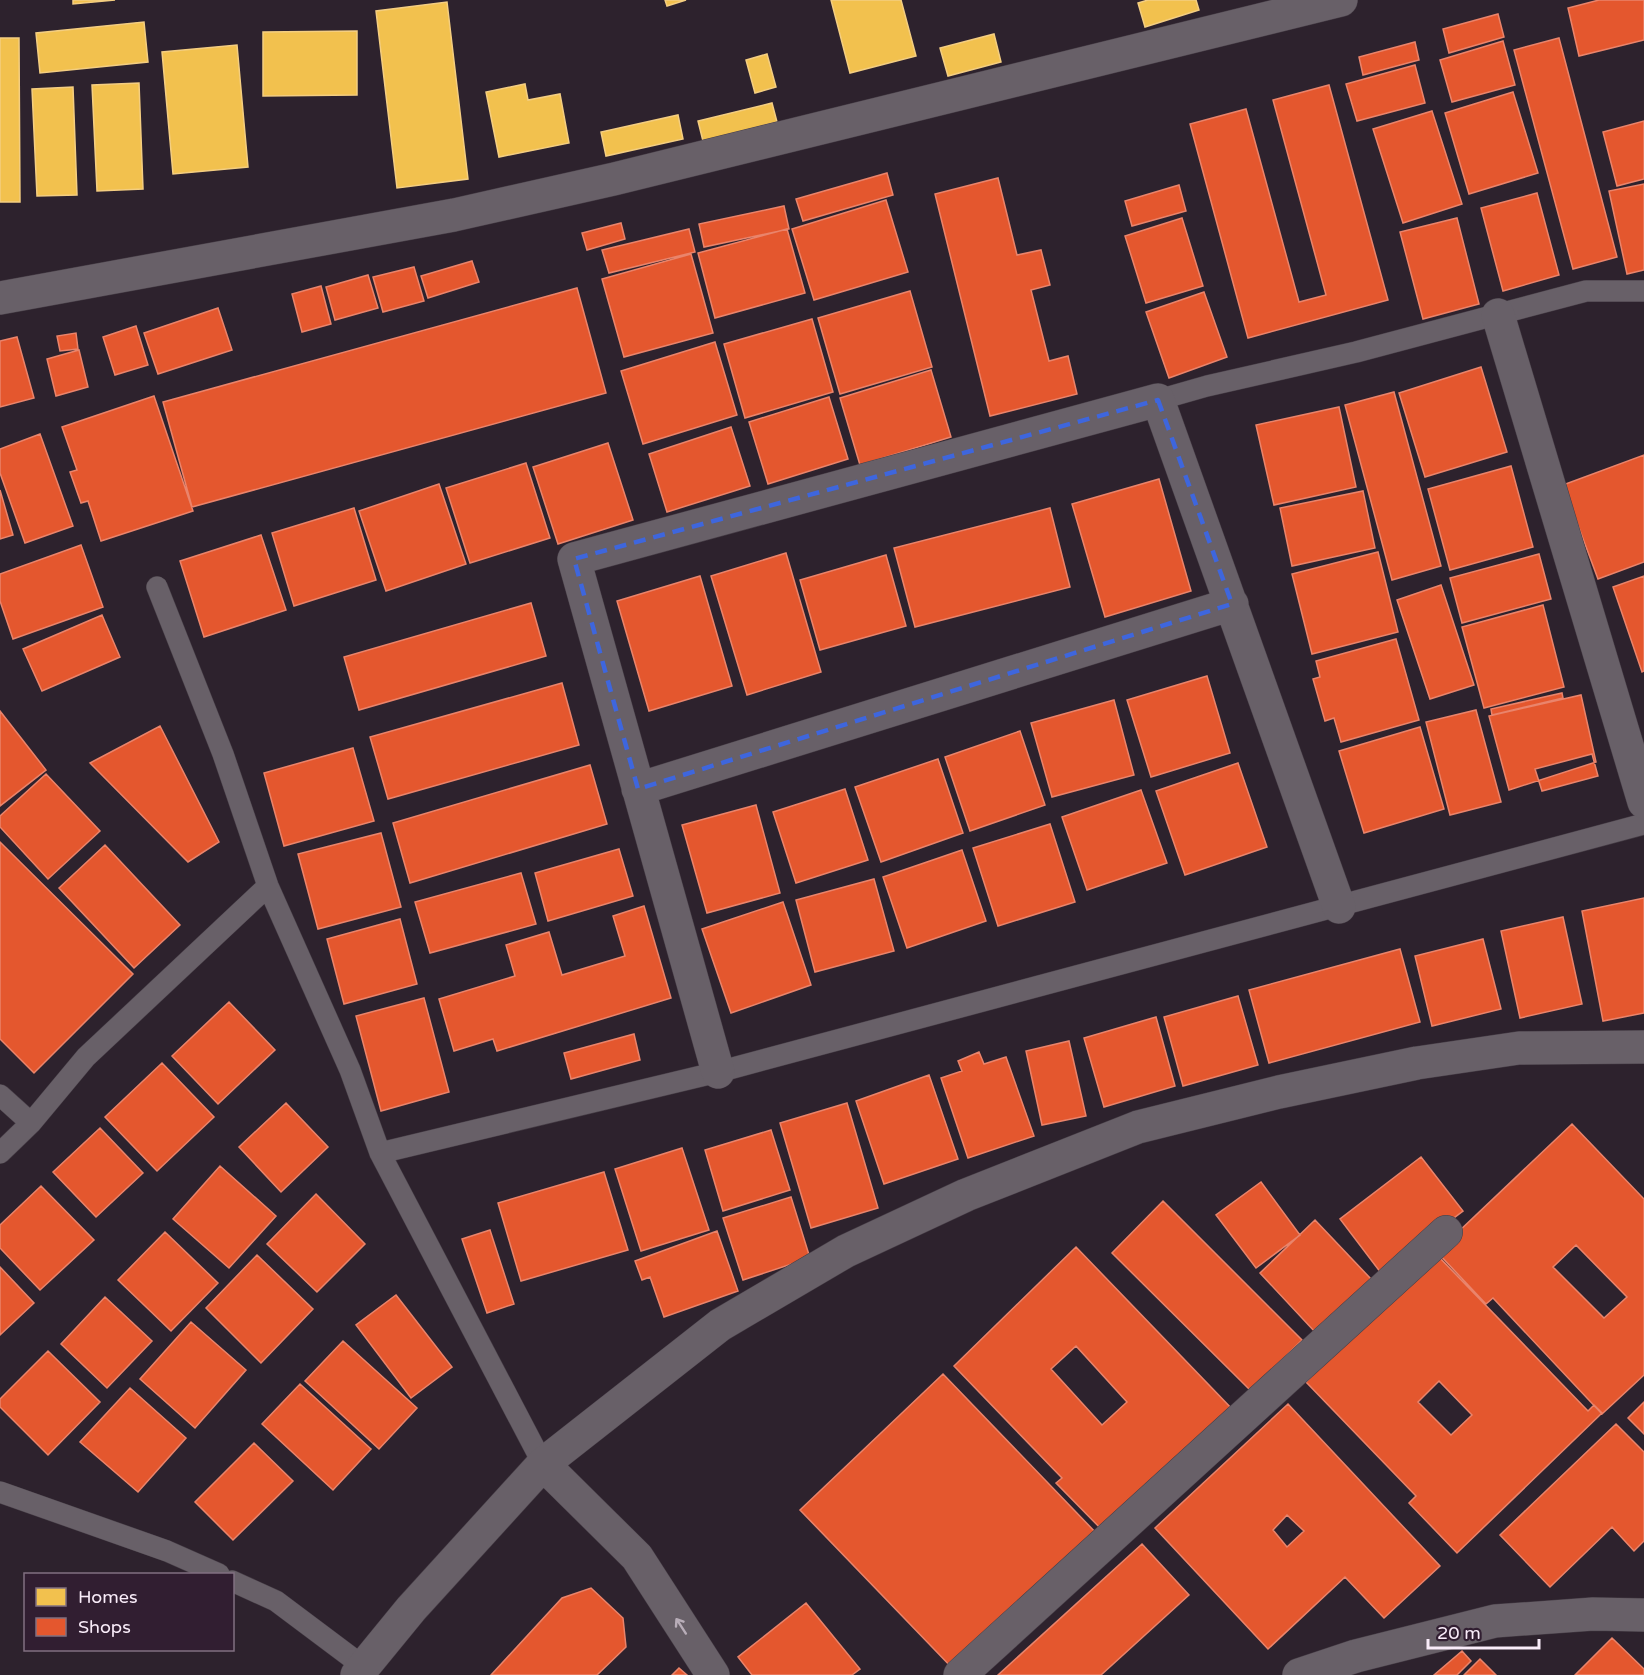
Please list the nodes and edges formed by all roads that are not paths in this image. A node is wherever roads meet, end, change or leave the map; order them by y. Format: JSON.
{"nodes":[{"id":1,"x":1341,"y":0,"type":"edge"},
{"id":2,"x":1644,"y":291,"type":"edge"},
{"id":3,"x":0,"y":298,"type":"edge"},
{"id":4,"x":1498,"y":315,"type":"junction"},
{"id":5,"x":1158,"y":400,"type":"junction"},
{"id":6,"x":157,"y":587,"type":"dead end"},
{"id":7,"x":1232,"y":604,"type":"junction"},
{"id":8,"x":638,"y":789,"type":"junction"},
{"id":9,"x":1644,"y":802,"type":"edge"},
{"id":10,"x":1644,"y":824,"type":"edge"},
{"id":11,"x":268,"y":886,"type":"junction"},
{"id":12,"x":1339,"y":908,"type":"junction"},
{"id":13,"x":1644,"y":1047,"type":"edge"},
{"id":14,"x":718,"y":1072,"type":"junction"},
{"id":15,"x":0,"y":1095,"type":"edge"},
{"id":16,"x":31,"y":1123,"type":"junction"},
{"id":17,"x":0,"y":1153,"type":"edge"},
{"id":18,"x":380,"y":1153,"type":"junction"},
{"id":19,"x":1446,"y":1232,"type":"dead end"},
{"id":20,"x":543,"y":1464,"type":"junction"},
{"id":21,"x":0,"y":1492,"type":"edge"},
{"id":22,"x":215,"y":1573,"type":"edge"},
{"id":23,"x":234,"y":1582,"type":"edge"},
{"id":24,"x":1644,"y":1615,"type":"edge"},
{"id":25,"x":366,"y":1672,"type":"edge"},
{"id":26,"x":713,"y":1675,"type":"edge"},
{"id":27,"x":960,"y":1675,"type":"edge"},
{"id":28,"x":1299,"y":1675,"type":"edge"}],
"edges":[{"from":1,"to":3,"type":"street"},
{"from":2,"to":4,"type":"lane"},
{"from":4,"to":5,"type":"lane"},
{"from":4,"to":9,"type":"street"},
{"from":5,"to":7,"type":"street"},
{"from":5,"to":8,"type":"street"},
{"from":6,"to":11,"type":"lane"},
{"from":7,"to":8,"type":"street"},
{"from":7,"to":12,"type":"street"},
{"from":8,"to":14,"type":"street"},
{"from":10,"to":12,"type":"lane"},
{"from":11,"to":16,"type":"lane"},
{"from":11,"to":18,"type":"lane"},
{"from":12,"to":14,"type":"lane"},
{"from":13,"to":20,"type":"street"},
{"from":14,"to":18,"type":"lane"},
{"from":15,"to":16,"type":"lane"},
{"from":16,"to":17,"type":"lane"},
{"from":18,"to":20,"type":"lane"},
{"from":19,"to":27,"type":"street"},
{"from":20,"to":25,"type":"street"},
{"from":26,"to":20,"type":"street","one_way":true},
{"from":21,"to":22,"type":"lane"},
{"from":23,"to":25,"type":"lane"},
{"from":24,"to":28,"type":"street"}]}
